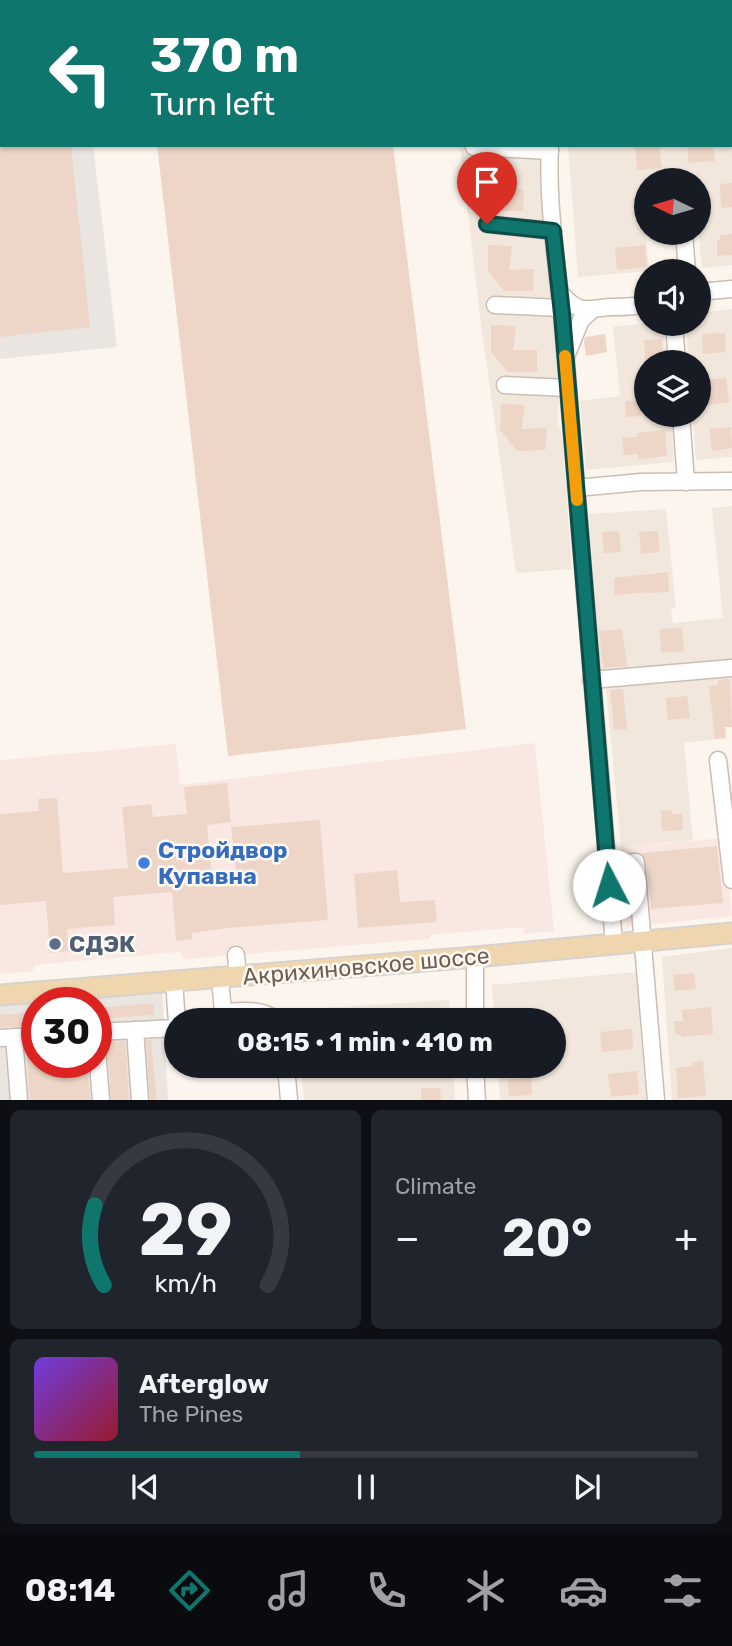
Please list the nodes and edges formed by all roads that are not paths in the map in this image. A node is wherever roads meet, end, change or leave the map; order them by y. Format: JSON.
{"nodes":[{"id":1,"x":474,"y":147,"type":"edge"},
{"id":2,"x":550,"y":148,"type":"edge"},
{"id":3,"x":487,"y":224,"type":"dead end"},
{"id":4,"x":553,"y":231,"type":"junction"},
{"id":5,"x":732,"y":289,"type":"edge"},
{"id":6,"x":711,"y":291,"type":"edge"},
{"id":7,"x":561,"y":300,"type":"junction"},
{"id":8,"x":495,"y":305,"type":"dead end"},
{"id":9,"x":634,"y":306,"type":"edge"},
{"id":10,"x":591,"y":311,"type":"junction"},
{"id":11,"x":565,"y":357,"type":"junction"},
{"id":12,"x":505,"y":385,"type":"dead end"},
{"id":13,"x":568,"y":388,"type":"junction"},
{"id":14,"x":682,"y":427,"type":"edge"},
{"id":15,"x":732,"y":481,"type":"edge"},
{"id":16,"x":686,"y":482,"type":"junction"},
{"id":17,"x":576,"y":488,"type":"junction"},
{"id":18,"x":732,"y":668,"type":"edge"},
{"id":19,"x":592,"y":680,"type":"junction"},
{"id":20,"x":718,"y":760,"type":"dead end"},
{"id":21,"x":607,"y":864,"type":"junction"},
{"id":22,"x":732,"y":880,"type":"edge"},
{"id":23,"x":732,"y":933,"type":"edge"},
{"id":24,"x":643,"y":941,"type":"junction"},
{"id":25,"x":614,"y":943,"type":"junction"},
{"id":26,"x":236,"y":955,"type":"dead end"},
{"id":27,"x":475,"y":957,"type":"junction"},
{"id":28,"x":229,"y":977,"type":"junction"},
{"id":29,"x":174,"y":981,"type":"junction"},
{"id":30,"x":0,"y":995,"type":"edge"},
{"id":31,"x":176,"y":1008,"type":"edge"},
{"id":32,"x":224,"y":1008,"type":"edge"},
{"id":33,"x":475,"y":1008,"type":"edge"},
{"id":34,"x":164,"y":1027,"type":"edge"},
{"id":35,"x":135,"y":1030,"type":"junction"},
{"id":36,"x":112,"y":1031,"type":"edge"},
{"id":37,"x":7,"y":1038,"type":"edge"},
{"id":38,"x":99,"y":1078,"type":"edge"},
{"id":39,"x":287,"y":1078,"type":"edge"},
{"id":40,"x":476,"y":1078,"type":"edge"},
{"id":41,"x":19,"y":1100,"type":"edge"},
{"id":42,"x":101,"y":1100,"type":"edge"},
{"id":43,"x":140,"y":1100,"type":"edge"},
{"id":44,"x":289,"y":1100,"type":"edge"},
{"id":45,"x":477,"y":1100,"type":"edge"},
{"id":46,"x":656,"y":1100,"type":"edge"}],
"edges":[{"from":1,"to":2,"type":"street"},
{"from":2,"to":4,"type":"street"},
{"from":3,"to":4,"type":"street"},
{"from":4,"to":7,"type":"street"},
{"from":5,"to":6,"type":"street"},
{"from":7,"to":8,"type":"street"},
{"from":7,"to":10,"type":"street"},
{"from":7,"to":11,"type":"street"},
{"from":9,"to":10,"type":"street"},
{"from":10,"to":11,"type":"street"},
{"from":11,"to":13,"type":"street"},
{"from":12,"to":13,"type":"street"},
{"from":13,"to":17,"type":"street"},
{"from":14,"to":16,"type":"street"},
{"from":15,"to":16,"type":"street"},
{"from":16,"to":17,"type":"street"},
{"from":17,"to":19,"type":"street"},
{"from":18,"to":19,"type":"street"},
{"from":19,"to":21,"type":"street"},
{"from":20,"to":22,"type":"street"},
{"from":21,"to":24,"type":"street"},
{"from":21,"to":25,"type":"street"},
{"from":23,"to":24,"type":"main road","name":"Акрихиновское шоссе"},
{"from":24,"to":25,"type":"main road","name":"Акрихиновское шоссе"},
{"from":24,"to":46,"type":"street"},
{"from":25,"to":27,"type":"main road","name":"Акрихиновское шоссе"},
{"from":26,"to":28,"type":"street"},
{"from":27,"to":28,"type":"main road","name":"Акрихиновское шоссе"},
{"from":27,"to":33,"type":"street"},
{"from":28,"to":29,"type":"main road","name":"Акрихиновское шоссе"},
{"from":28,"to":32,"type":"street"},
{"from":29,"to":30,"type":"main road","name":"Акрихиновское шоссе"},
{"from":29,"to":31,"type":"street"},
{"from":34,"to":35,"type":"street"},
{"from":35,"to":36,"type":"street"},
{"from":35,"to":43,"type":"street"},
{"from":37,"to":41,"type":"street"},
{"from":38,"to":42,"type":"street"},
{"from":39,"to":44,"type":"street"},
{"from":40,"to":45,"type":"street"}]}
